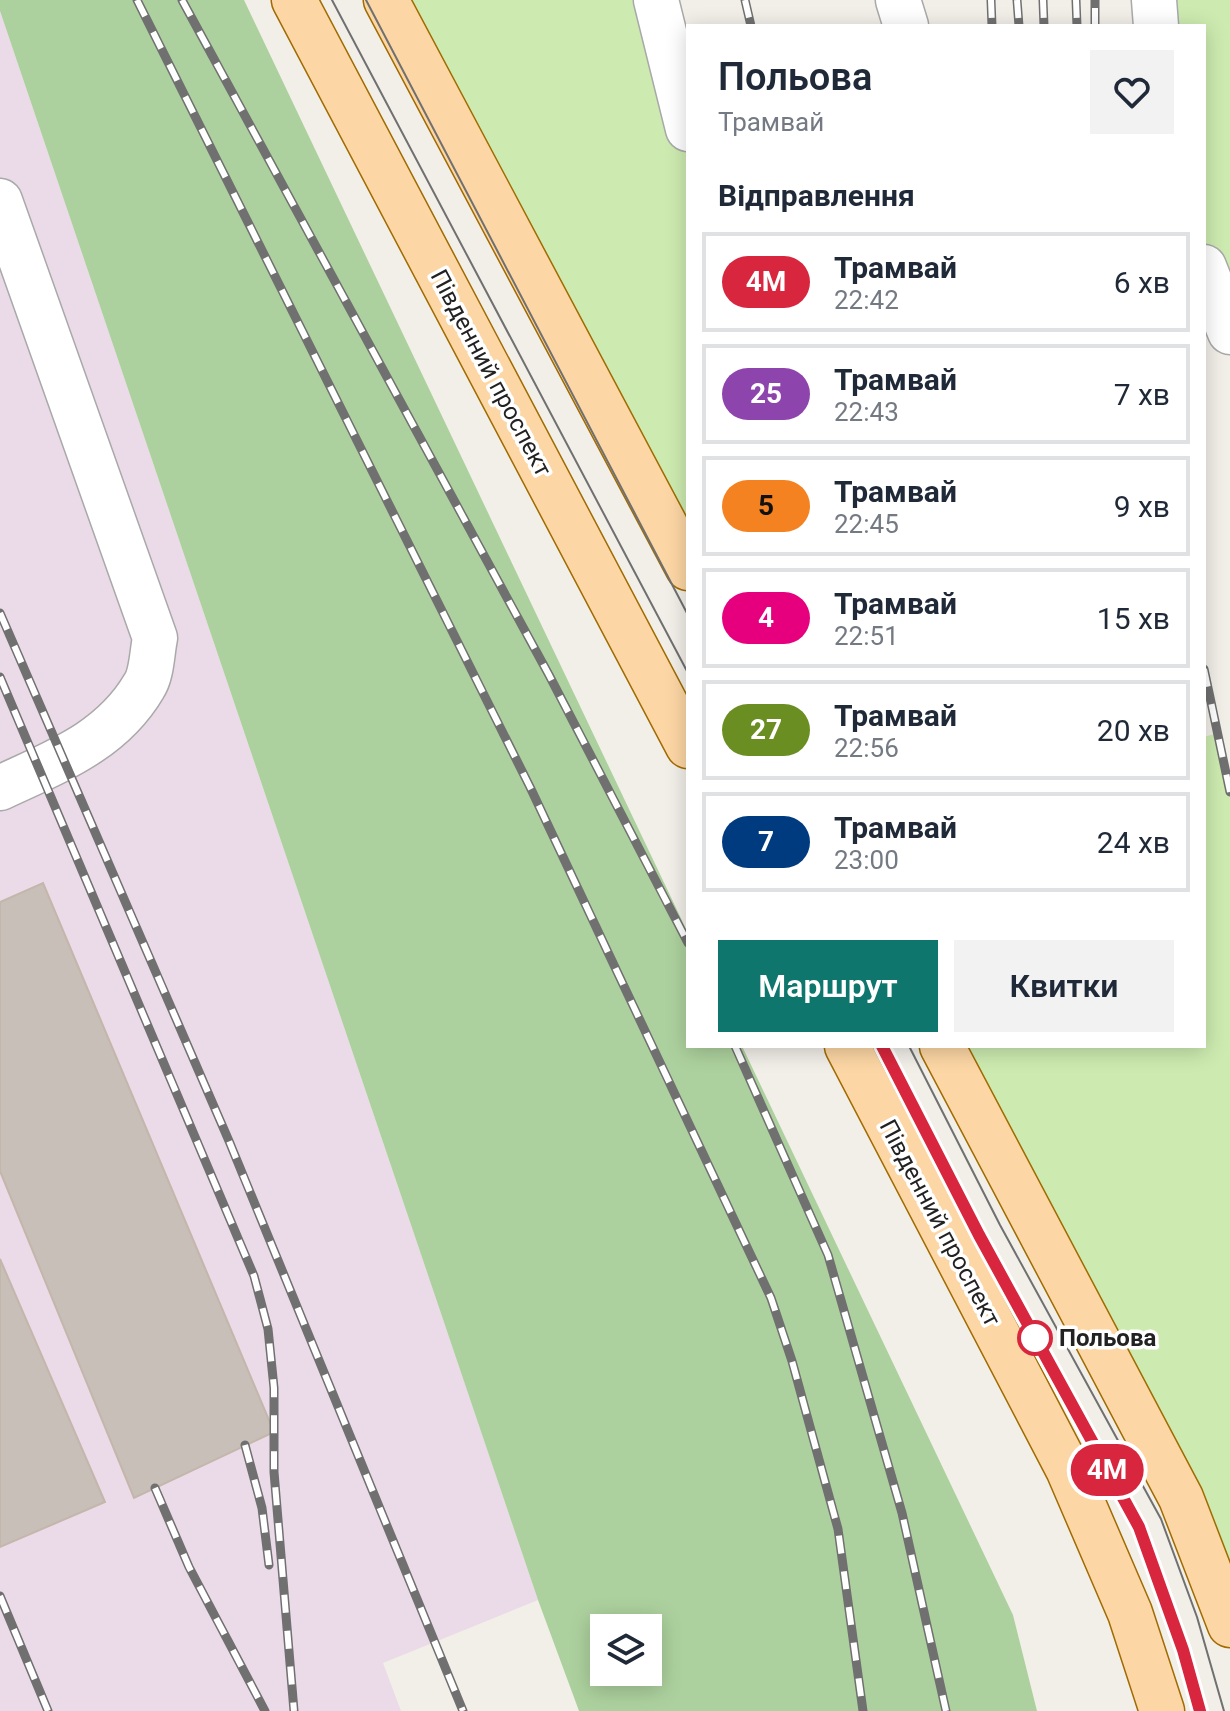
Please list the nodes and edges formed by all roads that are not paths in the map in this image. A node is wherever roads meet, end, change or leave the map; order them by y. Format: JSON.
{"nodes":[{"id":1,"x":294,"y":0,"type":"edge"},
{"id":2,"x":386,"y":0,"type":"edge"},
{"id":3,"x":656,"y":0,"type":"edge"},
{"id":4,"x":898,"y":0,"type":"edge"},
{"id":5,"x":1154,"y":0,"type":"edge"},
{"id":6,"x":905,"y":24,"type":"edge"},
{"id":7,"x":1156,"y":24,"type":"edge"},
{"id":8,"x":686,"y":121,"type":"edge"},
{"id":9,"x":0,"y":201,"type":"edge"},
{"id":10,"x":1206,"y":272,"type":"edge"},
{"id":11,"x":1230,"y":332,"type":"edge"},
{"id":12,"x":686,"y":564,"type":"edge"},
{"id":13,"x":686,"y":742,"type":"edge"},
{"id":14,"x":0,"y":788,"type":"edge"},
{"id":15,"x":848,"y":1048,"type":"edge"},
{"id":16,"x":943,"y":1048,"type":"edge"},
{"id":17,"x":1230,"y":1625,"type":"edge"},
{"id":18,"x":1162,"y":1711,"type":"edge"}],
"edges":[{"from":1,"to":13,"type":"main road","name":"Південний проспект"},
{"from":2,"to":12,"type":"main road"},
{"from":3,"to":8,"type":"street"},
{"from":4,"to":6,"type":"street"},
{"from":5,"to":7,"type":"street"},
{"from":9,"to":14,"type":"street"},
{"from":10,"to":11,"type":"street"},
{"from":15,"to":18,"type":"main road","name":"Південний проспект"},
{"from":16,"to":17,"type":"main road"}]}
